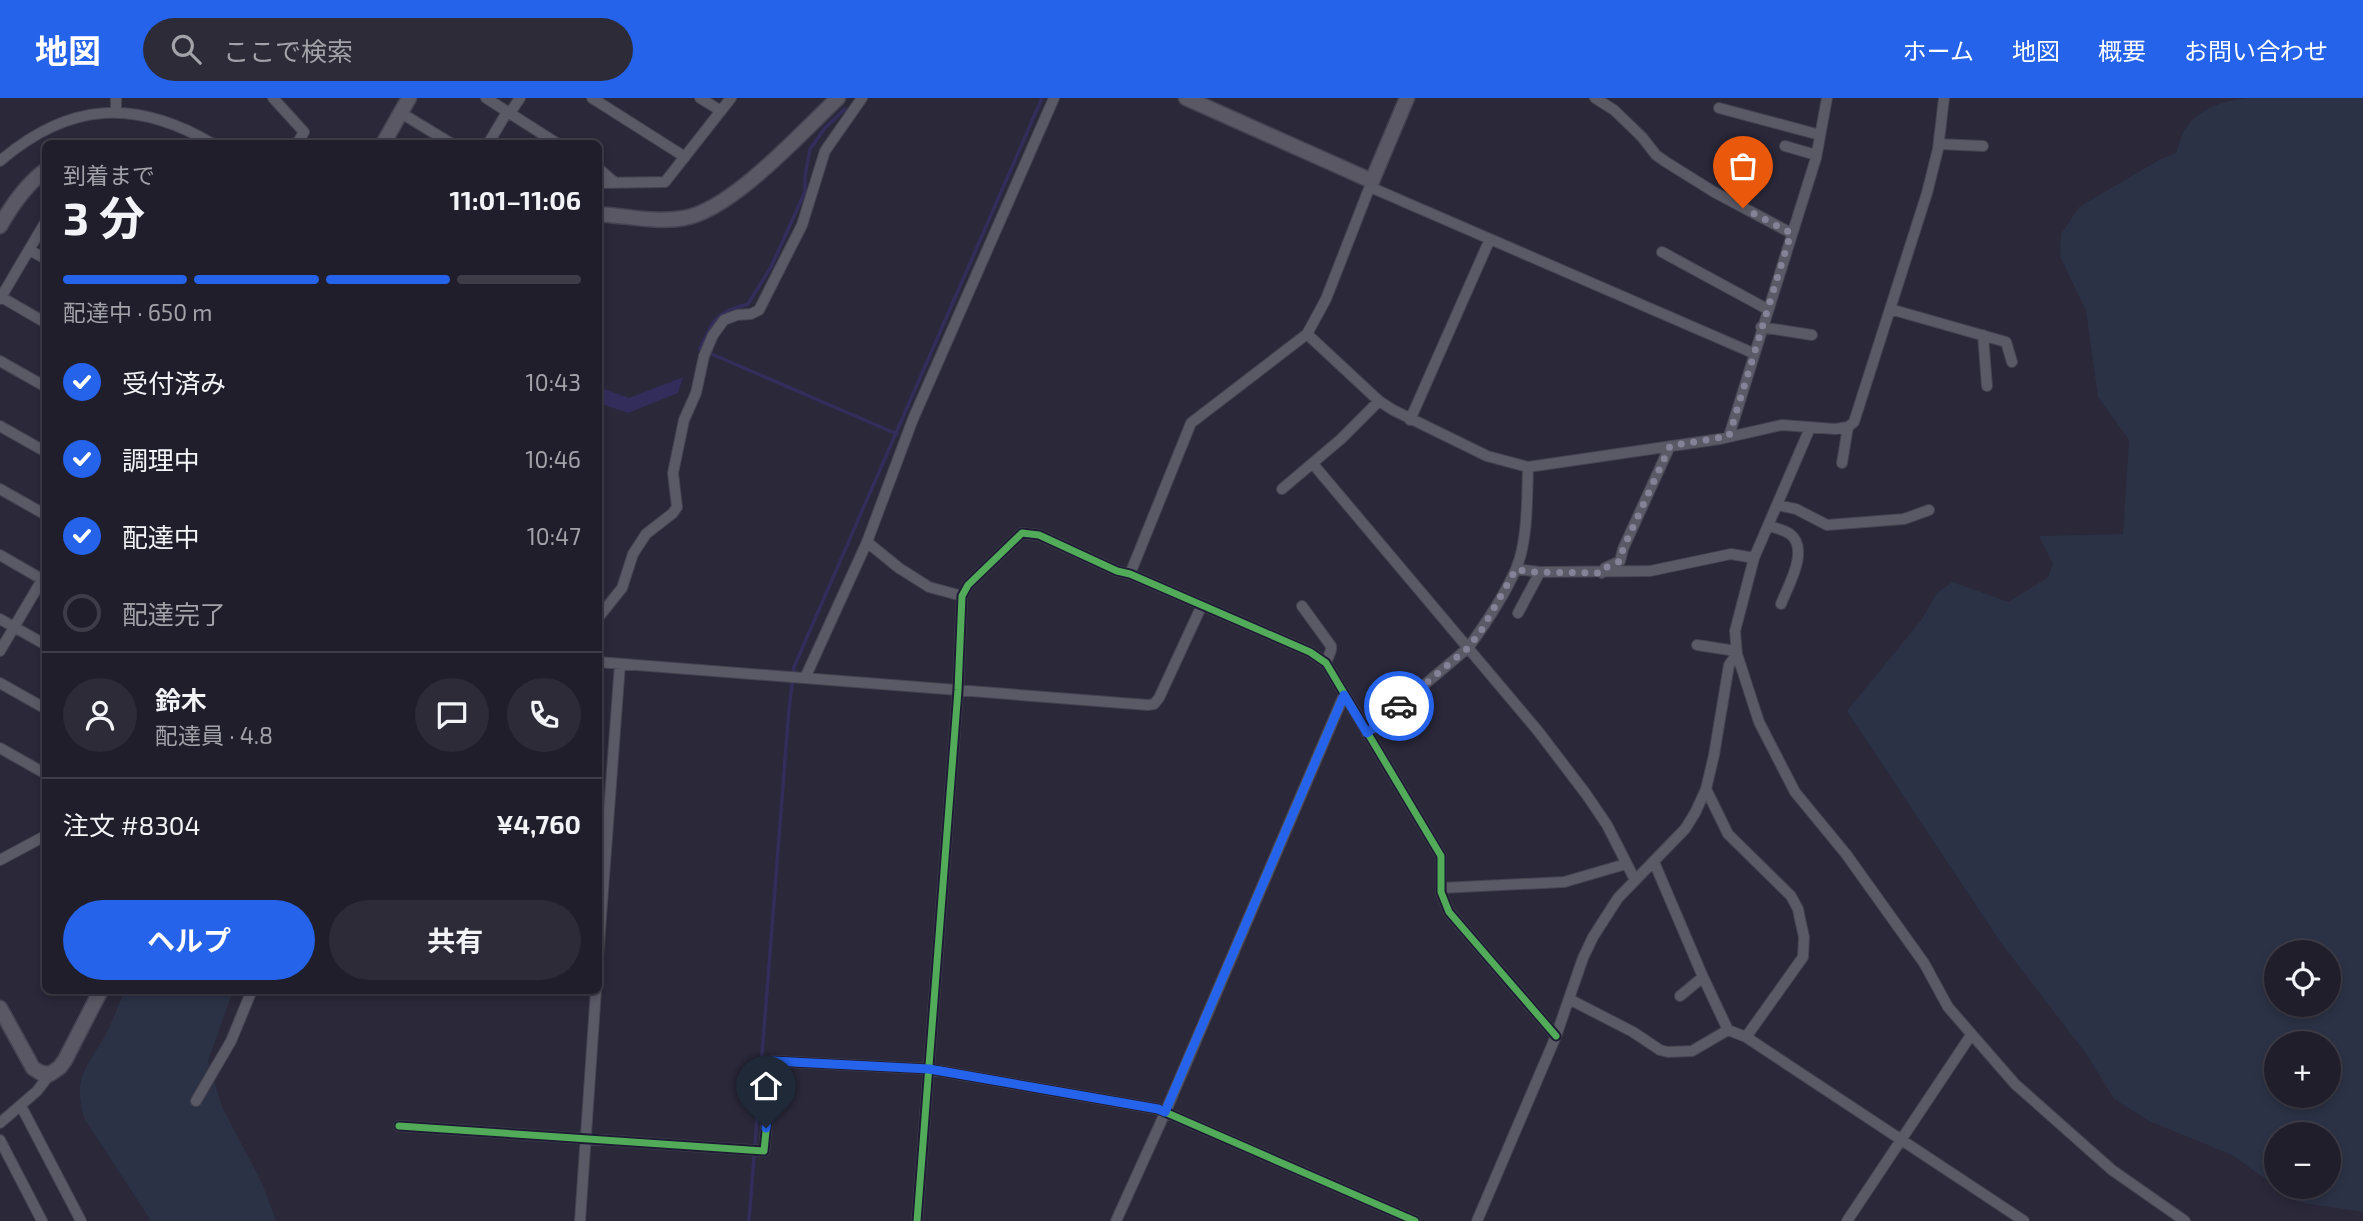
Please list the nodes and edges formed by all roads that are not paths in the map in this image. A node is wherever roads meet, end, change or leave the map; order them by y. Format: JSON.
{"nodes":[{"id":1,"x":116,"y":98,"type":"edge"},
{"id":2,"x":273,"y":98,"type":"edge"},
{"id":3,"x":409,"y":98,"type":"edge"},
{"id":4,"x":485,"y":98,"type":"edge"},
{"id":5,"x":520,"y":98,"type":"edge"},
{"id":6,"x":592,"y":98,"type":"edge"},
{"id":7,"x":700,"y":98,"type":"edge"},
{"id":8,"x":731,"y":98,"type":"edge"},
{"id":9,"x":838,"y":98,"type":"edge"},
{"id":10,"x":862,"y":98,"type":"edge"},
{"id":11,"x":1054,"y":98,"type":"edge"},
{"id":12,"x":1186,"y":98,"type":"edge"},
{"id":13,"x":1408,"y":98,"type":"edge"},
{"id":14,"x":1595,"y":98,"type":"edge"},
{"id":15,"x":1827,"y":98,"type":"edge"},
{"id":16,"x":1944,"y":98,"type":"edge"},
{"id":17,"x":1719,"y":108,"type":"dead end"},
{"id":18,"x":721,"y":111,"type":"junction"},
{"id":19,"x":116,"y":112,"type":"junction"},
{"id":20,"x":401,"y":113,"type":"junction"},
{"id":21,"x":509,"y":113,"type":"junction"},
{"id":22,"x":1820,"y":135,"type":"junction"},
{"id":23,"x":206,"y":140,"type":"edge"},
{"id":24,"x":299,"y":140,"type":"edge"},
{"id":25,"x":385,"y":140,"type":"edge"},
{"id":26,"x":445,"y":140,"type":"edge"},
{"id":27,"x":491,"y":140,"type":"edge"},
{"id":28,"x":550,"y":140,"type":"edge"},
{"id":29,"x":1939,"y":144,"type":"junction"},
{"id":30,"x":1785,"y":146,"type":"dead end"},
{"id":31,"x":1983,"y":146,"type":"dead end"},
{"id":32,"x":1816,"y":155,"type":"junction"},
{"id":33,"x":685,"y":157,"type":"junction"},
{"id":34,"x":0,"y":161,"type":"edge"},
{"id":35,"x":602,"y":172,"type":"edge"},
{"id":36,"x":42,"y":177,"type":"edge"},
{"id":37,"x":614,"y":182,"type":"junction"},
{"id":38,"x":602,"y":183,"type":"edge"},
{"id":39,"x":1371,"y":184,"type":"junction"},
{"id":40,"x":602,"y":214,"type":"edge"},
{"id":41,"x":0,"y":226,"type":"edge"},
{"id":42,"x":42,"y":228,"type":"edge"},
{"id":43,"x":1791,"y":233,"type":"junction"},
{"id":44,"x":1490,"y":239,"type":"junction"},
{"id":45,"x":29,"y":250,"type":"junction"},
{"id":46,"x":1662,"y":252,"type":"dead end"},
{"id":47,"x":42,"y":257,"type":"edge"},
{"id":48,"x":0,"y":298,"type":"edge"},
{"id":49,"x":1767,"y":309,"type":"junction"},
{"id":50,"x":1890,"y":309,"type":"junction"},
{"id":51,"x":42,"y":321,"type":"edge"},
{"id":52,"x":1761,"y":327,"type":"junction"},
{"id":53,"x":1307,"y":334,"type":"junction"},
{"id":54,"x":1812,"y":335,"type":"dead end"},
{"id":55,"x":1983,"y":335,"type":"junction"},
{"id":56,"x":1753,"y":353,"type":"junction"},
{"id":57,"x":0,"y":360,"type":"edge"},
{"id":58,"x":2012,"y":362,"type":"dead end"},
{"id":59,"x":42,"y":385,"type":"edge"},
{"id":60,"x":1987,"y":386,"type":"dead end"},
{"id":61,"x":1379,"y":401,"type":"junction"},
{"id":62,"x":1410,"y":420,"type":"junction"},
{"id":63,"x":0,"y":426,"type":"edge"},
{"id":64,"x":1849,"y":427,"type":"junction"},
{"id":65,"x":1810,"y":428,"type":"junction"},
{"id":66,"x":1729,"y":436,"type":"junction"},
{"id":67,"x":1670,"y":446,"type":"junction"},
{"id":68,"x":42,"y":450,"type":"edge"},
{"id":69,"x":1842,"y":463,"type":"dead end"},
{"id":70,"x":1314,"y":464,"type":"junction"},
{"id":71,"x":1528,"y":467,"type":"junction"},
{"id":72,"x":0,"y":489,"type":"edge"},
{"id":73,"x":1282,"y":489,"type":"dead end"},
{"id":74,"x":1777,"y":505,"type":"junction"},
{"id":75,"x":1929,"y":510,"type":"dead end"},
{"id":76,"x":42,"y":513,"type":"edge"},
{"id":77,"x":1768,"y":526,"type":"junction"},
{"id":78,"x":867,"y":542,"type":"junction"},
{"id":79,"x":0,"y":555,"type":"edge"},
{"id":80,"x":1754,"y":558,"type":"junction"},
{"id":81,"x":1516,"y":569,"type":"junction"},
{"id":82,"x":1540,"y":572,"type":"junction"},
{"id":83,"x":1602,"y":573,"type":"junction"},
{"id":84,"x":1130,"y":574,"type":"junction"},
{"id":85,"x":42,"y":577,"type":"edge"},
{"id":86,"x":42,"y":581,"type":"edge"},
{"id":87,"x":962,"y":596,"type":"junction"},
{"id":88,"x":1781,"y":604,"type":"dead end"},
{"id":89,"x":1202,"y":605,"type":"junction"},
{"id":90,"x":1302,"y":606,"type":"dead end"},
{"id":91,"x":602,"y":613,"type":"edge"},
{"id":92,"x":1518,"y":613,"type":"dead end"},
{"id":93,"x":0,"y":619,"type":"edge"},
{"id":94,"x":14,"y":627,"type":"junction"},
{"id":95,"x":42,"y":643,"type":"edge"},
{"id":96,"x":1697,"y":645,"type":"dead end"},
{"id":97,"x":1468,"y":648,"type":"junction"},
{"id":98,"x":0,"y":651,"type":"edge"},
{"id":99,"x":1736,"y":653,"type":"junction"},
{"id":100,"x":602,"y":662,"type":"edge"},
{"id":101,"x":1326,"y":663,"type":"junction"},
{"id":102,"x":620,"y":664,"type":"junction"},
{"id":103,"x":802,"y":678,"type":"junction"},
{"id":104,"x":0,"y":683,"type":"edge"},
{"id":105,"x":958,"y":690,"type":"junction"},
{"id":106,"x":1344,"y":695,"type":"junction"},
{"id":107,"x":42,"y":707,"type":"edge"},
{"id":108,"x":1367,"y":733,"type":"junction"},
{"id":109,"x":0,"y":748,"type":"edge"},
{"id":110,"x":602,"y":767,"type":"edge"},
{"id":111,"x":612,"y":768,"type":"junction"},
{"id":112,"x":42,"y":772,"type":"edge"},
{"id":113,"x":1706,"y":789,"type":"junction"},
{"id":114,"x":42,"y":838,"type":"edge"},
{"id":115,"x":0,"y":860,"type":"edge"},
{"id":116,"x":1654,"y":862,"type":"junction"},
{"id":117,"x":1626,"y":864,"type":"junction"},
{"id":118,"x":1635,"y":880,"type":"junction"},
{"id":119,"x":1441,"y":888,"type":"junction"},
{"id":120,"x":602,"y":903,"type":"edge"},
{"id":121,"x":1703,"y":977,"type":"junction"},
{"id":122,"x":99,"y":994,"type":"edge"},
{"id":123,"x":250,"y":994,"type":"edge"},
{"id":124,"x":596,"y":994,"type":"edge"},
{"id":125,"x":1680,"y":996,"type":"dead end"},
{"id":126,"x":1569,"y":999,"type":"junction"},
{"id":127,"x":0,"y":1008,"type":"edge"},
{"id":128,"x":1728,"y":1030,"type":"junction"},
{"id":129,"x":1971,"y":1035,"type":"junction"},
{"id":130,"x":1556,"y":1036,"type":"junction"},
{"id":131,"x":1746,"y":1037,"type":"junction"},
{"id":132,"x":929,"y":1069,"type":"junction"},
{"id":133,"x":50,"y":1074,"type":"junction"},
{"id":134,"x":196,"y":1101,"type":"dead end"},
{"id":135,"x":21,"y":1106,"type":"junction"},
{"id":136,"x":1165,"y":1112,"type":"junction"},
{"id":137,"x":0,"y":1123,"type":"edge"},
{"id":138,"x":399,"y":1126,"type":"dead end"},
{"id":139,"x":586,"y":1138,"type":"junction"},
{"id":140,"x":0,"y":1140,"type":"edge"},
{"id":141,"x":1901,"y":1140,"type":"junction"},
{"id":142,"x":42,"y":1221,"type":"edge"},
{"id":143,"x":81,"y":1221,"type":"edge"},
{"id":144,"x":580,"y":1221,"type":"edge"},
{"id":145,"x":917,"y":1221,"type":"edge"},
{"id":146,"x":1116,"y":1221,"type":"edge"},
{"id":147,"x":1415,"y":1221,"type":"edge"},
{"id":148,"x":1476,"y":1221,"type":"edge"},
{"id":149,"x":1847,"y":1221,"type":"edge"},
{"id":150,"x":2024,"y":1221,"type":"edge"},
{"id":151,"x":2185,"y":1221,"type":"edge"}],
"edges":[{"from":1,"to":19,"type":"street"},
{"from":2,"to":24,"type":"street"},
{"from":3,"to":20,"type":"street"},
{"from":4,"to":21,"type":"street"},
{"from":5,"to":21,"type":"street"},
{"from":6,"to":33,"type":"street"},
{"from":7,"to":18,"type":"street"},
{"from":8,"to":18,"type":"street"},
{"from":9,"to":40,"type":"street"},
{"from":10,"to":91,"type":"street"},
{"from":11,"to":78,"type":"street"},
{"from":12,"to":39,"type":"street"},
{"from":13,"to":39,"type":"street"},
{"from":14,"to":43,"type":"street"},
{"from":15,"to":22,"type":"street"},
{"from":16,"to":29,"type":"street"},
{"from":17,"to":22,"type":"street"},
{"from":18,"to":33,"type":"street"},
{"from":19,"to":23,"type":"street"},
{"from":19,"to":34,"type":"street"},
{"from":20,"to":25,"type":"street"},
{"from":20,"to":26,"type":"street"},
{"from":21,"to":27,"type":"street"},
{"from":21,"to":28,"type":"street"},
{"from":22,"to":32,"type":"street"},
{"from":29,"to":31,"type":"street"},
{"from":29,"to":50,"type":"street"},
{"from":30,"to":32,"type":"street"},
{"from":32,"to":43,"type":"street"},
{"from":33,"to":37,"type":"street"},
{"from":35,"to":37,"type":"street"},
{"from":36,"to":41,"type":"street"},
{"from":37,"to":38,"type":"street"},
{"from":39,"to":44,"type":"street"},
{"from":39,"to":53,"type":"street"},
{"from":42,"to":45,"type":"street"},
{"from":43,"to":49,"type":"street"},
{"from":44,"to":56,"type":"street"},
{"from":44,"to":62,"type":"street"},
{"from":45,"to":47,"type":"street"},
{"from":45,"to":48,"type":"street"},
{"from":46,"to":49,"type":"street"},
{"from":48,"to":51,"type":"street"},
{"from":49,"to":52,"type":"street"},
{"from":50,"to":55,"type":"street"},
{"from":50,"to":64,"type":"street"},
{"from":52,"to":54,"type":"street"},
{"from":52,"to":56,"type":"street"},
{"from":53,"to":61,"type":"street"},
{"from":53,"to":84,"type":"street"},
{"from":55,"to":58,"type":"street"},
{"from":55,"to":60,"type":"street"},
{"from":56,"to":66,"type":"street"},
{"from":57,"to":59,"type":"street"},
{"from":61,"to":62,"type":"street"},
{"from":61,"to":70,"type":"street"},
{"from":62,"to":71,"type":"street"},
{"from":63,"to":68,"type":"street"},
{"from":64,"to":65,"type":"street"},
{"from":64,"to":69,"type":"street"},
{"from":65,"to":66,"type":"street"},
{"from":65,"to":74,"type":"street"},
{"from":66,"to":67,"type":"street"},
{"from":67,"to":71,"type":"street"},
{"from":67,"to":83,"type":"street"},
{"from":70,"to":73,"type":"street"},
{"from":70,"to":97,"type":"street"},
{"from":71,"to":81,"type":"street"},
{"from":72,"to":76,"type":"street"},
{"from":74,"to":75,"type":"street"},
{"from":74,"to":77,"type":"street"},
{"from":77,"to":80,"type":"street"},
{"from":77,"to":88,"type":"street"},
{"from":78,"to":87,"type":"street"},
{"from":78,"to":103,"type":"street"},
{"from":79,"to":85,"type":"street"},
{"from":80,"to":83,"type":"street"},
{"from":80,"to":99,"type":"street"},
{"from":81,"to":82,"type":"street"},
{"from":81,"to":97,"type":"street"},
{"from":82,"to":83,"type":"street"},
{"from":82,"to":92,"type":"street"},
{"from":84,"to":87,"type":"street"},
{"from":84,"to":89,"type":"street"},
{"from":86,"to":94,"type":"street"},
{"from":87,"to":105,"type":"street"},
{"from":89,"to":101,"type":"street"},
{"from":89,"to":105,"type":"street"},
{"from":90,"to":101,"type":"street"},
{"from":93,"to":94,"type":"street"},
{"from":94,"to":95,"type":"street"},
{"from":94,"to":98,"type":"street"},
{"from":96,"to":99,"type":"street"},
{"from":97,"to":108,"type":"street"},
{"from":97,"to":117,"type":"street"},
{"from":99,"to":113,"type":"street"},
{"from":99,"to":129,"type":"street"},
{"from":100,"to":102,"type":"street"},
{"from":101,"to":106,"type":"street"},
{"from":102,"to":103,"type":"street"},
{"from":102,"to":111,"type":"street"},
{"from":103,"to":105,"type":"street"},
{"from":104,"to":107,"type":"street"},
{"from":105,"to":132,"type":"street"},
{"from":106,"to":108,"type":"street"},
{"from":106,"to":136,"type":"street"},
{"from":108,"to":119,"type":"street"},
{"from":109,"to":112,"type":"street"},
{"from":110,"to":111,"type":"street"},
{"from":111,"to":120,"type":"street"},
{"from":113,"to":116,"type":"street"},
{"from":113,"to":131,"type":"street"},
{"from":114,"to":115,"type":"street"},
{"from":116,"to":118,"type":"street"},
{"from":116,"to":121,"type":"street"},
{"from":117,"to":118,"type":"street"},
{"from":117,"to":119,"type":"street"},
{"from":118,"to":126,"type":"street"},
{"from":119,"to":130,"type":"street"},
{"from":121,"to":125,"type":"street"},
{"from":121,"to":128,"type":"street"},
{"from":122,"to":133,"type":"street"},
{"from":123,"to":134,"type":"street"},
{"from":124,"to":139,"type":"street"},
{"from":126,"to":128,"type":"street"},
{"from":126,"to":130,"type":"street"},
{"from":127,"to":133,"type":"street"},
{"from":128,"to":131,"type":"street"},
{"from":129,"to":141,"type":"street"},
{"from":129,"to":151,"type":"street"},
{"from":130,"to":148,"type":"street"},
{"from":131,"to":141,"type":"street"},
{"from":132,"to":136,"type":"street"},
{"from":132,"to":139,"type":"street"},
{"from":132,"to":145,"type":"street"},
{"from":133,"to":135,"type":"street"},
{"from":135,"to":137,"type":"street"},
{"from":135,"to":143,"type":"street"},
{"from":136,"to":146,"type":"street"},
{"from":136,"to":147,"type":"street"},
{"from":138,"to":139,"type":"street"},
{"from":139,"to":144,"type":"street"},
{"from":140,"to":142,"type":"street"},
{"from":141,"to":149,"type":"street"},
{"from":141,"to":150,"type":"street"}]}
